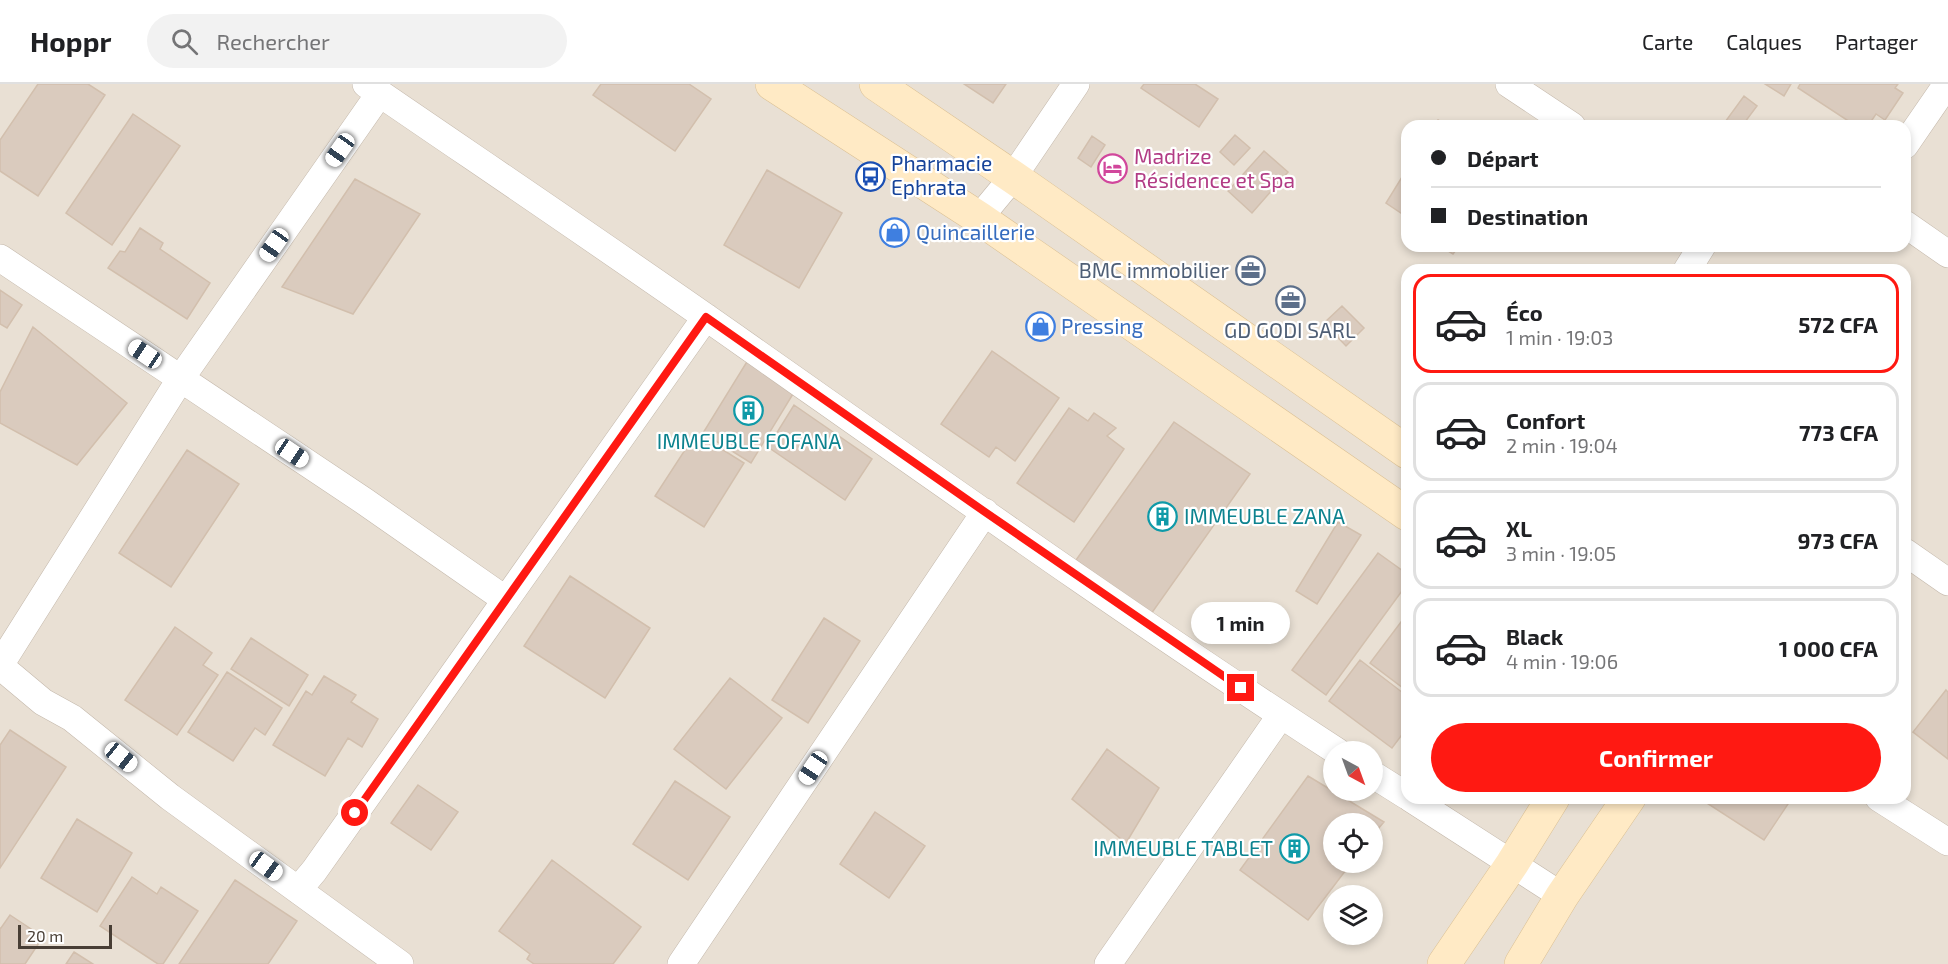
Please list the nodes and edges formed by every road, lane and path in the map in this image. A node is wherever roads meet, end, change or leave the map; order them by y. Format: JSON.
{"nodes":[{"id":1,"x":772,"y":84,"type":"edge"},
{"id":2,"x":876,"y":84,"type":"edge"},
{"id":3,"x":1076,"y":84,"type":"edge"},
{"id":4,"x":1947,"y":84,"type":"edge"},
{"id":5,"x":1514,"y":85,"type":"edge"},
{"id":6,"x":373,"y":89,"type":"edge"},
{"id":7,"x":1564,"y":120,"type":"edge"},
{"id":8,"x":1911,"y":136,"type":"edge"},
{"id":9,"x":1013,"y":177,"type":"junction"},
{"id":10,"x":979,"y":218,"type":"junction"},
{"id":11,"x":1911,"y":228,"type":"edge"},
{"id":12,"x":1948,"y":254,"type":"edge"},
{"id":13,"x":0,"y":258,"type":"edge"},
{"id":14,"x":706,"y":317,"type":"junction"},
{"id":15,"x":181,"y":378,"type":"junction"},
{"id":16,"x":1401,"y":448,"type":"edge"},
{"id":17,"x":1401,"y":510,"type":"edge"},
{"id":18,"x":985,"y":512,"type":"junction"},
{"id":19,"x":1911,"y":556,"type":"edge"},
{"id":20,"x":1948,"y":582,"type":"edge"},
{"id":21,"x":506,"y":600,"type":"junction"},
{"id":22,"x":0,"y":666,"type":"edge"},
{"id":23,"x":1281,"y":715,"type":"junction"},
{"id":24,"x":1323,"y":742,"type":"edge"},
{"id":25,"x":1383,"y":781,"type":"edge"},
{"id":26,"x":1401,"y":793,"type":"edge"},
{"id":27,"x":1419,"y":804,"type":"edge"},
{"id":28,"x":1549,"y":804,"type":"edge"},
{"id":29,"x":1625,"y":804,"type":"edge"},
{"id":30,"x":1888,"y":804,"type":"edge"},
{"id":31,"x":1948,"y":842,"type":"edge"},
{"id":32,"x":1512,"y":864,"type":"junction"},
{"id":33,"x":298,"y":890,"type":"junction"},
{"id":34,"x":1562,"y":896,"type":"junction"},
{"id":35,"x":400,"y":964,"type":"edge"},
{"id":36,"x":681,"y":964,"type":"edge"},
{"id":37,"x":1108,"y":964,"type":"edge"},
{"id":38,"x":1444,"y":964,"type":"edge"},
{"id":39,"x":1521,"y":964,"type":"edge"}],
"edges":[{"from":1,"to":10,"type":"main road"},
{"from":2,"to":9,"type":"main road"},
{"from":3,"to":9,"type":"street"},
{"from":4,"to":8,"type":"street"},
{"from":5,"to":7,"type":"street"},
{"from":6,"to":14,"type":"street"},
{"from":6,"to":15,"type":"street"},
{"from":9,"to":10,"type":"street"},
{"from":9,"to":16,"type":"main road"},
{"from":10,"to":17,"type":"main road"},
{"from":11,"to":12,"type":"street"},
{"from":13,"to":15,"type":"street"},
{"from":14,"to":18,"type":"street"},
{"from":14,"to":21,"type":"street"},
{"from":15,"to":21,"type":"street"},
{"from":15,"to":22,"type":"street"},
{"from":18,"to":23,"type":"street"},
{"from":18,"to":36,"type":"street"},
{"from":19,"to":20,"type":"street"},
{"from":21,"to":33,"type":"street"},
{"from":22,"to":33,"type":"street"},
{"from":23,"to":24,"type":"street"},
{"from":23,"to":37,"type":"street"},
{"from":25,"to":26,"type":"street"},
{"from":27,"to":32,"type":"street"},
{"from":28,"to":32,"type":"main road"},
{"from":29,"to":34,"type":"main road"},
{"from":30,"to":31,"type":"street"},
{"from":32,"to":34,"type":"street"},
{"from":32,"to":38,"type":"main road"},
{"from":33,"to":35,"type":"street"},
{"from":34,"to":39,"type":"main road"}]}
